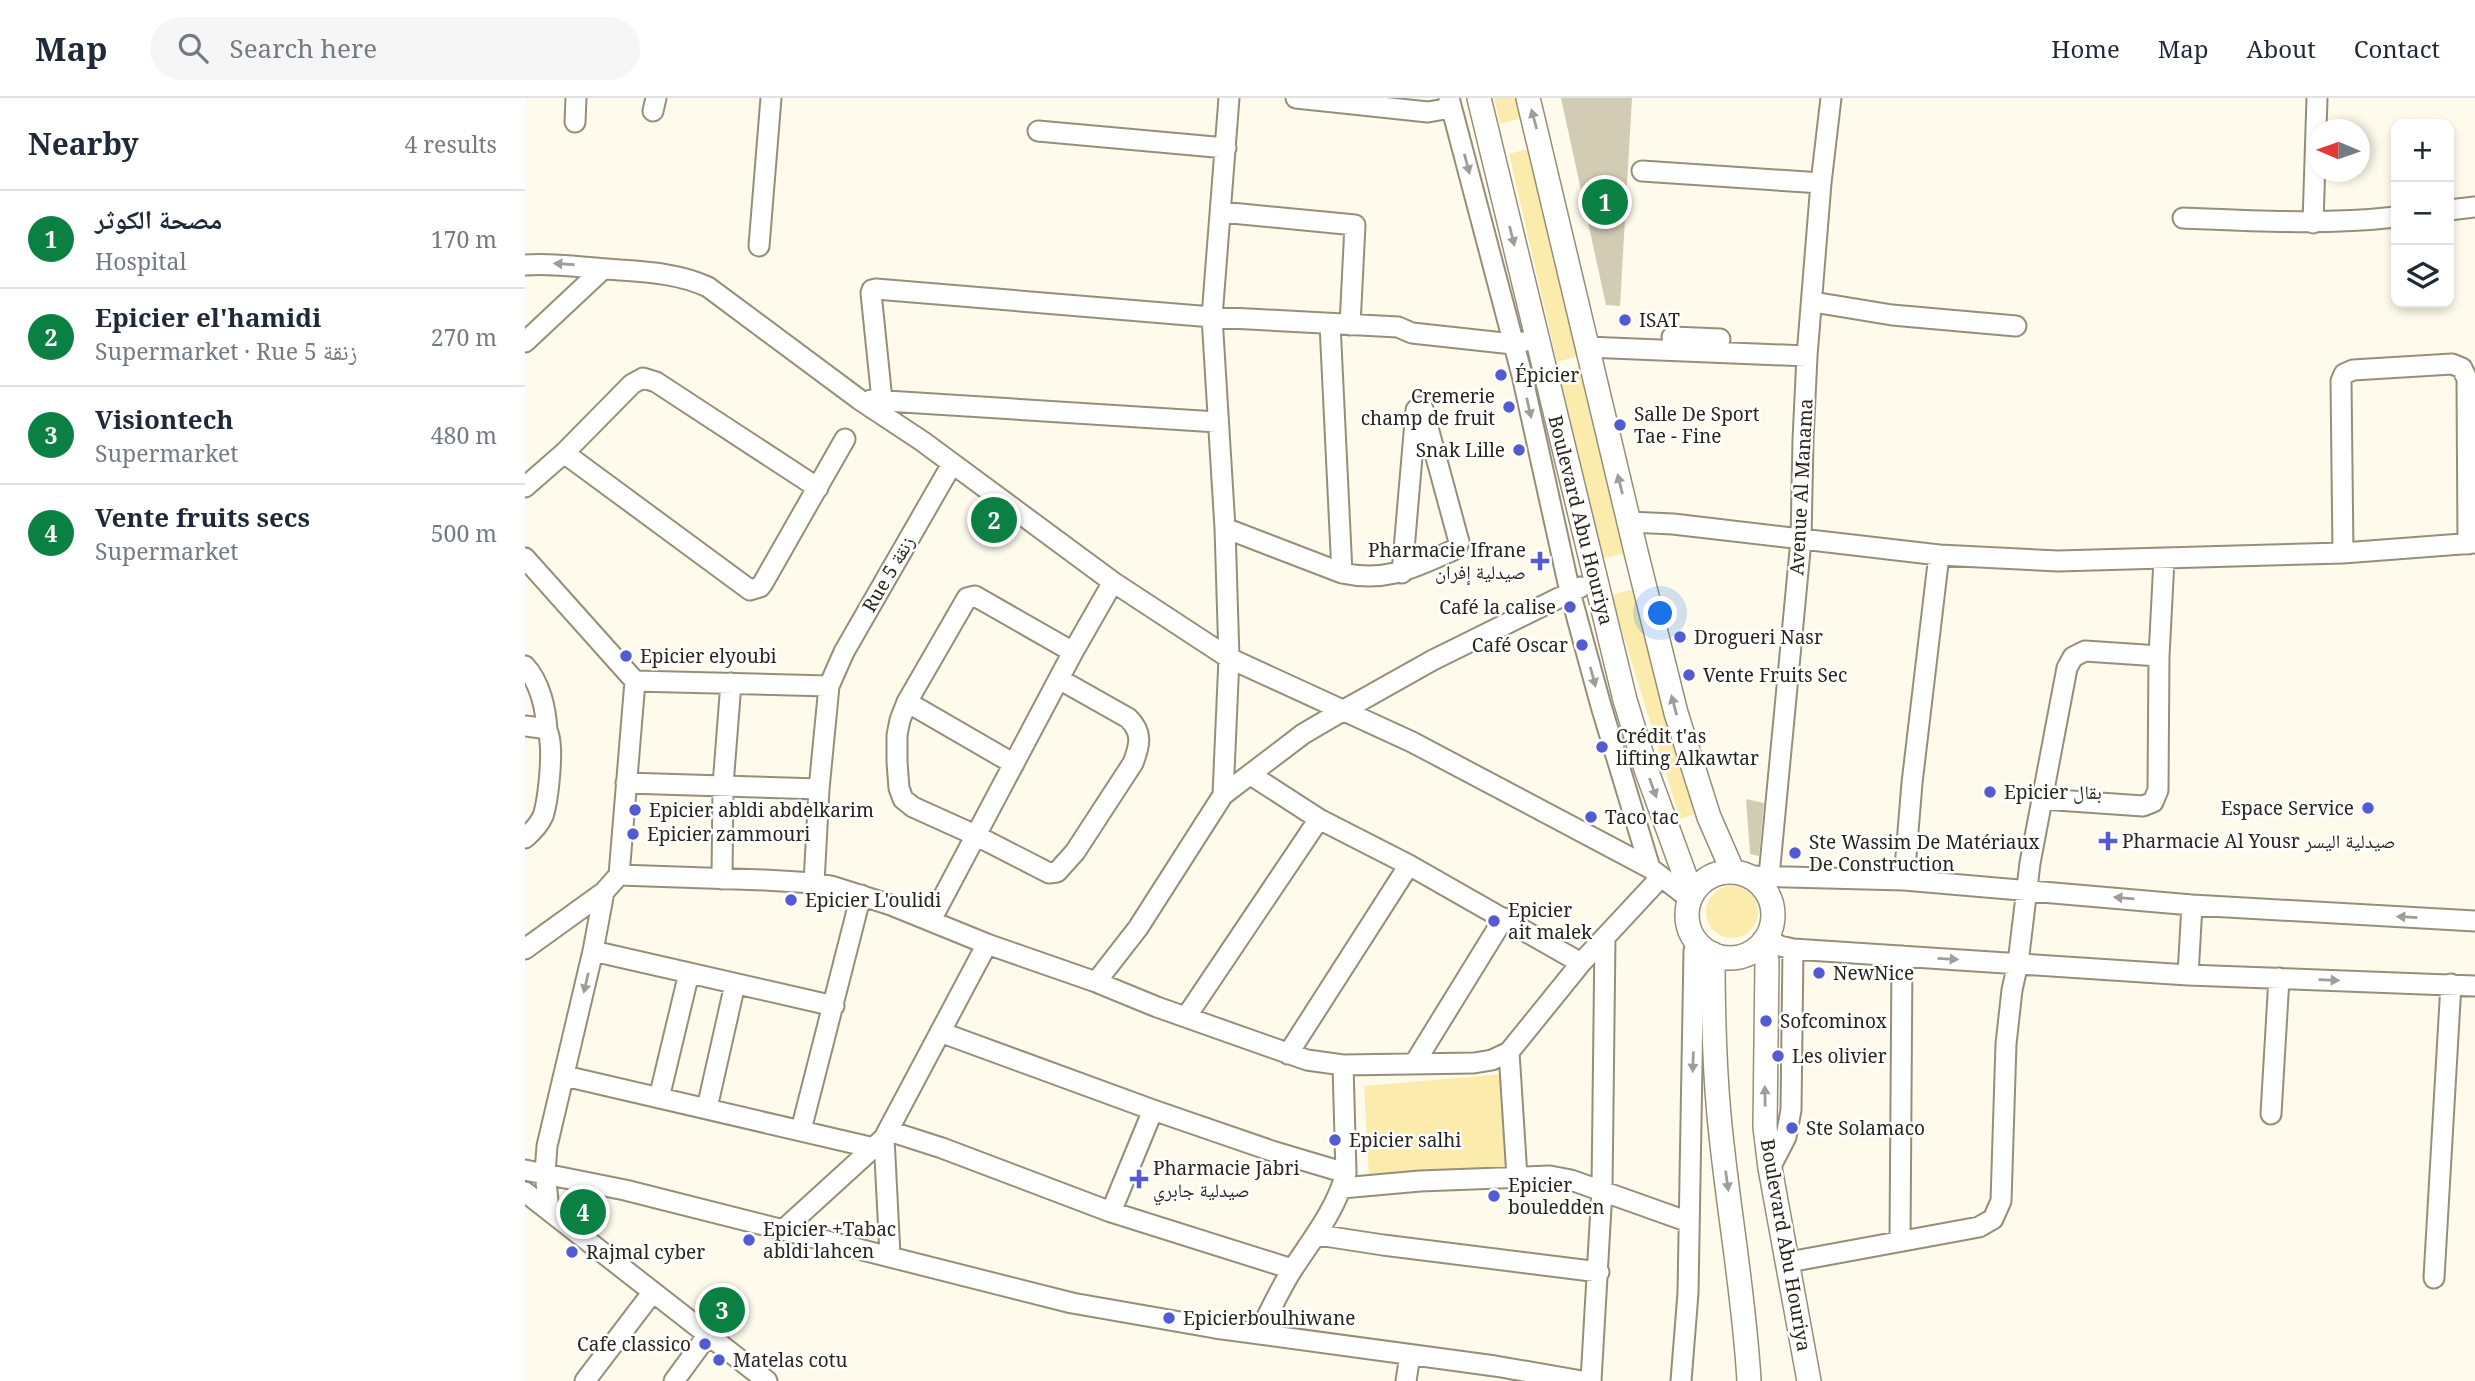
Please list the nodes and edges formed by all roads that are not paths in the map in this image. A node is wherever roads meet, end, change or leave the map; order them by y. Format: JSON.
{"nodes":[{"id":1,"x":576,"y":98,"type":"edge"},
{"id":2,"x":771,"y":98,"type":"edge"},
{"id":3,"x":1229,"y":98,"type":"edge"},
{"id":4,"x":1296,"y":98,"type":"edge"},
{"id":5,"x":1479,"y":98,"type":"edge"},
{"id":6,"x":1528,"y":98,"type":"edge"},
{"id":7,"x":1831,"y":98,"type":"edge"},
{"id":8,"x":2317,"y":98,"type":"edge"},
{"id":9,"x":1450,"y":103,"type":"edge"},
{"id":10,"x":575,"y":122,"type":"dead end"},
{"id":11,"x":1038,"y":131,"type":"dead end"},
{"id":12,"x":1226,"y":148,"type":"junction"},
{"id":13,"x":1642,"y":171,"type":"dead end"},
{"id":14,"x":1821,"y":183,"type":"junction"},
{"id":15,"x":2475,"y":207,"type":"edge"},
{"id":16,"x":2454,"y":209,"type":"edge"},
{"id":17,"x":1221,"y":212,"type":"junction"},
{"id":18,"x":2183,"y":218,"type":"dead end"},
{"id":19,"x":2391,"y":218,"type":"edge"},
{"id":20,"x":2313,"y":223,"type":"junction"},
{"id":21,"x":759,"y":246,"type":"dead end"},
{"id":22,"x":525,"y":265,"type":"edge"},
{"id":23,"x":603,"y":269,"type":"junction"},
{"id":24,"x":1813,"y":302,"type":"junction"},
{"id":25,"x":1212,"y":317,"type":"junction"},
{"id":26,"x":1340,"y":324,"type":"junction"},
{"id":27,"x":2017,"y":326,"type":"dead end"},
{"id":28,"x":1536,"y":330,"type":"junction"},
{"id":29,"x":1511,"y":337,"type":"junction"},
{"id":30,"x":1672,"y":337,"type":"dead end"},
{"id":31,"x":525,"y":342,"type":"edge"},
{"id":32,"x":1587,"y":347,"type":"junction"},
{"id":33,"x":1808,"y":351,"type":"junction"},
{"id":34,"x":860,"y":400,"type":"junction"},
{"id":35,"x":882,"y":401,"type":"junction"},
{"id":36,"x":1217,"y":422,"type":"junction"},
{"id":37,"x":845,"y":439,"type":"dead end"},
{"id":38,"x":563,"y":453,"type":"junction"},
{"id":39,"x":952,"y":464,"type":"junction"},
{"id":40,"x":525,"y":487,"type":"edge"},
{"id":41,"x":818,"y":488,"type":"junction"},
{"id":42,"x":1629,"y":522,"type":"junction"},
{"id":43,"x":1225,"y":528,"type":"junction"},
{"id":44,"x":1801,"y":540,"type":"junction"},
{"id":45,"x":2472,"y":543,"type":"edge"},
{"id":46,"x":2343,"y":553,"type":"junction"},
{"id":47,"x":1939,"y":555,"type":"junction"},
{"id":48,"x":525,"y":558,"type":"edge"},
{"id":49,"x":2164,"y":560,"type":"junction"},
{"id":50,"x":1342,"y":573,"type":"junction"},
{"id":51,"x":1402,"y":573,"type":"junction"},
{"id":52,"x":1596,"y":581,"type":"junction"},
{"id":53,"x":1113,"y":582,"type":"junction"},
{"id":54,"x":1570,"y":592,"type":"junction"},
{"id":55,"x":1073,"y":652,"type":"junction"},
{"id":56,"x":2159,"y":656,"type":"junction"},
{"id":57,"x":1229,"y":659,"type":"junction"},
{"id":58,"x":525,"y":666,"type":"edge"},
{"id":59,"x":1059,"y":679,"type":"junction"},
{"id":60,"x":635,"y":681,"type":"junction"},
{"id":61,"x":730,"y":683,"type":"junction"},
{"id":62,"x":829,"y":686,"type":"junction"},
{"id":63,"x":907,"y":702,"type":"junction"},
{"id":64,"x":1344,"y":709,"type":"junction"},
{"id":65,"x":525,"y":726,"type":"edge"},
{"id":66,"x":547,"y":731,"type":"junction"},
{"id":67,"x":1014,"y":765,"type":"junction"},
{"id":68,"x":1251,"y":775,"type":"junction"},
{"id":69,"x":626,"y":783,"type":"junction"},
{"id":70,"x":723,"y":785,"type":"junction"},
{"id":71,"x":819,"y":789,"type":"junction"},
{"id":72,"x":1223,"y":795,"type":"junction"},
{"id":73,"x":2042,"y":800,"type":"junction"},
{"id":74,"x":1319,"y":819,"type":"junction"},
{"id":75,"x":975,"y":835,"type":"junction"},
{"id":76,"x":525,"y":838,"type":"edge"},
{"id":77,"x":1409,"y":864,"type":"junction"},
{"id":78,"x":1655,"y":872,"type":"junction"},
{"id":79,"x":619,"y":875,"type":"junction"},
{"id":80,"x":1750,"y":875,"type":"junction"},
{"id":81,"x":722,"y":879,"type":"junction"},
{"id":82,"x":1904,"y":880,"type":"junction"},
{"id":83,"x":814,"y":883,"type":"junction"},
{"id":84,"x":2025,"y":890,"type":"junction"},
{"id":85,"x":604,"y":892,"type":"junction"},
{"id":86,"x":860,"y":895,"type":"junction"},
{"id":87,"x":1691,"y":897,"type":"junction"},
{"id":88,"x":2192,"y":905,"type":"junction"},
{"id":89,"x":1504,"y":918,"type":"junction"},
{"id":90,"x":930,"y":920,"type":"junction"},
{"id":91,"x":2475,"y":921,"type":"edge"},
{"id":92,"x":1605,"y":937,"type":"junction"},
{"id":93,"x":1765,"y":940,"type":"junction"},
{"id":94,"x":987,"y":944,"type":"junction"},
{"id":95,"x":1705,"y":948,"type":"junction"},
{"id":96,"x":525,"y":949,"type":"edge"},
{"id":97,"x":1793,"y":949,"type":"junction"},
{"id":98,"x":593,"y":951,"type":"junction"},
{"id":99,"x":1902,"y":957,"type":"junction"},
{"id":100,"x":2018,"y":962,"type":"junction"},
{"id":101,"x":1581,"y":963,"type":"junction"},
{"id":102,"x":689,"y":973,"type":"junction"},
{"id":103,"x":2188,"y":975,"type":"junction"},
{"id":104,"x":2279,"y":978,"type":"junction"},
{"id":105,"x":1096,"y":982,"type":"junction"},
{"id":106,"x":735,"y":984,"type":"junction"},
{"id":107,"x":2451,"y":984,"type":"junction"},
{"id":108,"x":2475,"y":986,"type":"edge"},
{"id":109,"x":834,"y":1006,"type":"junction"},
{"id":110,"x":1186,"y":1017,"type":"junction"},
{"id":111,"x":940,"y":1032,"type":"junction"},
{"id":112,"x":1509,"y":1052,"type":"junction"},
{"id":113,"x":1288,"y":1054,"type":"junction"},
{"id":114,"x":1414,"y":1064,"type":"junction"},
{"id":115,"x":1343,"y":1065,"type":"junction"},
{"id":116,"x":565,"y":1076,"type":"junction"},
{"id":117,"x":659,"y":1098,"type":"junction"},
{"id":118,"x":707,"y":1108,"type":"junction"},
{"id":119,"x":1153,"y":1110,"type":"junction"},
{"id":120,"x":2271,"y":1114,"type":"dead end"},
{"id":121,"x":801,"y":1130,"type":"junction"},
{"id":122,"x":883,"y":1139,"type":"junction"},
{"id":123,"x":1770,"y":1168,"type":"junction"},
{"id":124,"x":535,"y":1171,"type":"edge"},
{"id":125,"x":1517,"y":1177,"type":"junction"},
{"id":126,"x":1344,"y":1181,"type":"junction"},
{"id":127,"x":1602,"y":1191,"type":"junction"},
{"id":128,"x":525,"y":1192,"type":"edge"},
{"id":129,"x":549,"y":1210,"type":"junction"},
{"id":130,"x":1111,"y":1212,"type":"junction"},
{"id":131,"x":1689,"y":1222,"type":"junction"},
{"id":132,"x":783,"y":1230,"type":"junction"},
{"id":133,"x":1318,"y":1235,"type":"junction"},
{"id":134,"x":1900,"y":1240,"type":"junction"},
{"id":135,"x":890,"y":1255,"type":"junction"},
{"id":136,"x":1789,"y":1262,"type":"junction"},
{"id":137,"x":1292,"y":1269,"type":"junction"},
{"id":138,"x":1599,"y":1272,"type":"junction"},
{"id":139,"x":2434,"y":1278,"type":"dead end"},
{"id":140,"x":652,"y":1293,"type":"junction"},
{"id":141,"x":1258,"y":1334,"type":"junction"},
{"id":142,"x":707,"y":1336,"type":"junction"},
{"id":143,"x":1411,"y":1355,"type":"junction"},
{"id":144,"x":585,"y":1381,"type":"edge"},
{"id":145,"x":674,"y":1381,"type":"edge"},
{"id":146,"x":767,"y":1381,"type":"edge"},
{"id":147,"x":1406,"y":1381,"type":"edge"},
{"id":148,"x":1581,"y":1381,"type":"edge"},
{"id":149,"x":1591,"y":1381,"type":"edge"},
{"id":150,"x":1681,"y":1381,"type":"edge"},
{"id":151,"x":1749,"y":1381,"type":"edge"},
{"id":152,"x":1809,"y":1381,"type":"edge"}],
"edges":[{"from":1,"to":10,"type":"street"},
{"from":2,"to":21,"type":"street"},
{"from":3,"to":12,"type":"street"},
{"from":4,"to":9,"type":"street"},
{"from":5,"to":28,"type":"main road","name":"Boulevard Abu Houriya","one_way":true},
{"from":32,"to":6,"type":"main road","one_way":true},
{"from":7,"to":14,"type":"street","name":"Avenue Al Manama"},
{"from":8,"to":20,"type":"street"},
{"from":9,"to":29,"type":"street","one_way":true},
{"from":11,"to":12,"type":"street"},
{"from":12,"to":17,"type":"street"},
{"from":13,"to":14,"type":"street"},
{"from":14,"to":24,"type":"street","name":"Avenue Al Manama"},
{"from":15,"to":16,"type":"street"},
{"from":17,"to":25,"type":"street"},
{"from":17,"to":26,"type":"street"},
{"from":18,"to":20,"type":"street"},
{"from":19,"to":20,"type":"street"},
{"from":23,"to":22,"type":"street","one_way":true},
{"from":23,"to":31,"type":"street"},
{"from":23,"to":34,"type":"street"},
{"from":24,"to":27,"type":"street"},
{"from":24,"to":33,"type":"street","name":"Avenue Al Manama"},
{"from":25,"to":26,"type":"street"},
{"from":25,"to":35,"type":"street"},
{"from":25,"to":36,"type":"street"},
{"from":26,"to":29,"type":"street"},
{"from":26,"to":50,"type":"street"},
{"from":28,"to":29,"type":"street"},
{"from":28,"to":52,"type":"main road","name":"Boulevard Abu Houriya"},
{"from":29,"to":54,"type":"street","one_way":true},
{"from":30,"to":33,"type":"street"},
{"from":32,"to":33,"type":"street"},
{"from":42,"to":32,"type":"main road","one_way":true},
{"from":33,"to":44,"type":"street","name":"Avenue Al Manama"},
{"from":34,"to":35,"type":"street"},
{"from":34,"to":39,"type":"street"},
{"from":35,"to":36,"type":"street"},
{"from":36,"to":43,"type":"street"},
{"from":37,"to":41,"type":"street"},
{"from":38,"to":40,"type":"street"},
{"from":38,"to":41,"type":"street"},
{"from":38,"to":41,"type":"street"},
{"from":39,"to":53,"type":"street"},
{"from":39,"to":62,"type":"street","name":"Rue 5 زنقة"},
{"from":42,"to":44,"type":"street"},
{"from":80,"to":42,"type":"main road","one_way":true},
{"from":43,"to":50,"type":"street"},
{"from":43,"to":57,"type":"street"},
{"from":44,"to":47,"type":"street"},
{"from":44,"to":80,"type":"street","name":"Avenue Al Manama"},
{"from":45,"to":46,"type":"street"},
{"from":45,"to":46,"type":"street"},
{"from":46,"to":49,"type":"street"},
{"from":47,"to":49,"type":"street"},
{"from":47,"to":82,"type":"street"},
{"from":48,"to":60,"type":"street"},
{"from":49,"to":56,"type":"street"},
{"from":50,"to":51,"type":"street"},
{"from":51,"to":51,"type":"street"},
{"from":52,"to":54,"type":"street"},
{"from":52,"to":87,"type":"main road","name":"Boulevard Abu Houriya","one_way":true},
{"from":53,"to":55,"type":"street"},
{"from":53,"to":57,"type":"street"},
{"from":54,"to":64,"type":"street"},
{"from":54,"to":78,"type":"street","one_way":true},
{"from":55,"to":59,"type":"street"},
{"from":55,"to":63,"type":"street"},
{"from":56,"to":73,"type":"street"},
{"from":56,"to":73,"type":"street"},
{"from":57,"to":64,"type":"street"},
{"from":57,"to":72,"type":"street"},
{"from":58,"to":66,"type":"street"},
{"from":59,"to":67,"type":"street"},
{"from":59,"to":75,"type":"street"},
{"from":60,"to":61,"type":"street"},
{"from":60,"to":69,"type":"street"},
{"from":61,"to":62,"type":"street"},
{"from":61,"to":70,"type":"street"},
{"from":62,"to":71,"type":"street","name":"Rue 5 زنقة"},
{"from":63,"to":67,"type":"street"},
{"from":63,"to":75,"type":"street"},
{"from":64,"to":68,"type":"street"},
{"from":64,"to":78,"type":"street"},
{"from":65,"to":66,"type":"street"},
{"from":66,"to":76,"type":"street"},
{"from":67,"to":75,"type":"street"},
{"from":68,"to":72,"type":"street"},
{"from":68,"to":74,"type":"street"},
{"from":69,"to":70,"type":"street"},
{"from":69,"to":79,"type":"street"},
{"from":70,"to":71,"type":"street"},
{"from":70,"to":81,"type":"street"},
{"from":71,"to":83,"type":"street","name":"Rue 5 زنقة"},
{"from":72,"to":105,"type":"street"},
{"from":73,"to":84,"type":"street"},
{"from":74,"to":77,"type":"street"},
{"from":74,"to":110,"type":"street"},
{"from":75,"to":90,"type":"street"},
{"from":77,"to":89,"type":"street"},
{"from":77,"to":113,"type":"street"},
{"from":78,"to":87,"type":"street"},
{"from":78,"to":92,"type":"street"},
{"from":79,"to":81,"type":"street"},
{"from":79,"to":85,"type":"street"},
{"from":80,"to":82,"type":"street"},
{"from":80,"to":87,"type":"main road"},
{"from":80,"to":93,"type":"main road"},
{"from":81,"to":83,"type":"street"},
{"from":82,"to":84,"type":"street"},
{"from":83,"to":86,"type":"street"},
{"from":88,"to":84,"type":"street","one_way":true},
{"from":84,"to":100,"type":"street"},
{"from":85,"to":96,"type":"street"},
{"from":85,"to":98,"type":"street"},
{"from":86,"to":90,"type":"street"},
{"from":86,"to":109,"type":"street"},
{"from":87,"to":95,"type":"main road"},
{"from":91,"to":88,"type":"street","one_way":true},
{"from":88,"to":103,"type":"street"},
{"from":89,"to":101,"type":"street"},
{"from":89,"to":114,"type":"street"},
{"from":90,"to":94,"type":"street"},
{"from":92,"to":101,"type":"street"},
{"from":92,"to":127,"type":"street"},
{"from":93,"to":95,"type":"main road"},
{"from":93,"to":97,"type":"street"},
{"from":123,"to":93,"type":"main road","name":"Boulevard Abu Houriya","one_way":true},
{"from":94,"to":105,"type":"street"},
{"from":94,"to":111,"type":"street"},
{"from":95,"to":131,"type":"street","one_way":true},
{"from":95,"to":151,"type":"main road","one_way":true},
{"from":97,"to":99,"type":"street"},
{"from":97,"to":123,"type":"street"},
{"from":98,"to":102,"type":"street"},
{"from":98,"to":116,"type":"street","one_way":true},
{"from":99,"to":100,"type":"street","one_way":true},
{"from":99,"to":134,"type":"street"},
{"from":100,"to":103,"type":"street"},
{"from":100,"to":134,"type":"street"},
{"from":101,"to":112,"type":"street"},
{"from":102,"to":106,"type":"street"},
{"from":102,"to":117,"type":"street"},
{"from":103,"to":104,"type":"street"},
{"from":104,"to":107,"type":"street","one_way":true},
{"from":104,"to":120,"type":"street"},
{"from":105,"to":110,"type":"street"},
{"from":106,"to":109,"type":"street"},
{"from":106,"to":118,"type":"street"},
{"from":107,"to":108,"type":"street"},
{"from":107,"to":139,"type":"street"},
{"from":109,"to":121,"type":"street"},
{"from":110,"to":113,"type":"street"},
{"from":111,"to":119,"type":"street"},
{"from":111,"to":122,"type":"street"},
{"from":112,"to":114,"type":"street"},
{"from":112,"to":125,"type":"street"},
{"from":113,"to":115,"type":"street"},
{"from":114,"to":115,"type":"street"},
{"from":115,"to":126,"type":"street"},
{"from":116,"to":117,"type":"street"},
{"from":116,"to":124,"type":"street"},
{"from":117,"to":118,"type":"street"},
{"from":118,"to":121,"type":"street"},
{"from":119,"to":126,"type":"street"},
{"from":119,"to":130,"type":"street"},
{"from":121,"to":122,"type":"street"},
{"from":122,"to":130,"type":"street"},
{"from":122,"to":132,"type":"street"},
{"from":122,"to":135,"type":"street"},
{"from":123,"to":136,"type":"main road","name":"Boulevard Abu Houriya"},
{"from":124,"to":129,"type":"street"},
{"from":124,"to":132,"type":"street"},
{"from":125,"to":126,"type":"street"},
{"from":125,"to":127,"type":"street"},
{"from":126,"to":133,"type":"street"},
{"from":127,"to":131,"type":"street"},
{"from":127,"to":138,"type":"street"},
{"from":128,"to":129,"type":"street"},
{"from":129,"to":140,"type":"street"},
{"from":130,"to":137,"type":"street"},
{"from":131,"to":150,"type":"street"},
{"from":132,"to":135,"type":"street"},
{"from":133,"to":137,"type":"street"},
{"from":133,"to":138,"type":"street"},
{"from":134,"to":136,"type":"street"},
{"from":135,"to":141,"type":"street"},
{"from":136,"to":152,"type":"main road","name":"Boulevard Abu Houriya"},
{"from":137,"to":141,"type":"street"},
{"from":138,"to":149,"type":"street"},
{"from":140,"to":142,"type":"street"},
{"from":140,"to":144,"type":"street"},
{"from":141,"to":143,"type":"street"},
{"from":142,"to":145,"type":"street"},
{"from":142,"to":146,"type":"street"},
{"from":143,"to":147,"type":"street"},
{"from":143,"to":148,"type":"street"}]}
